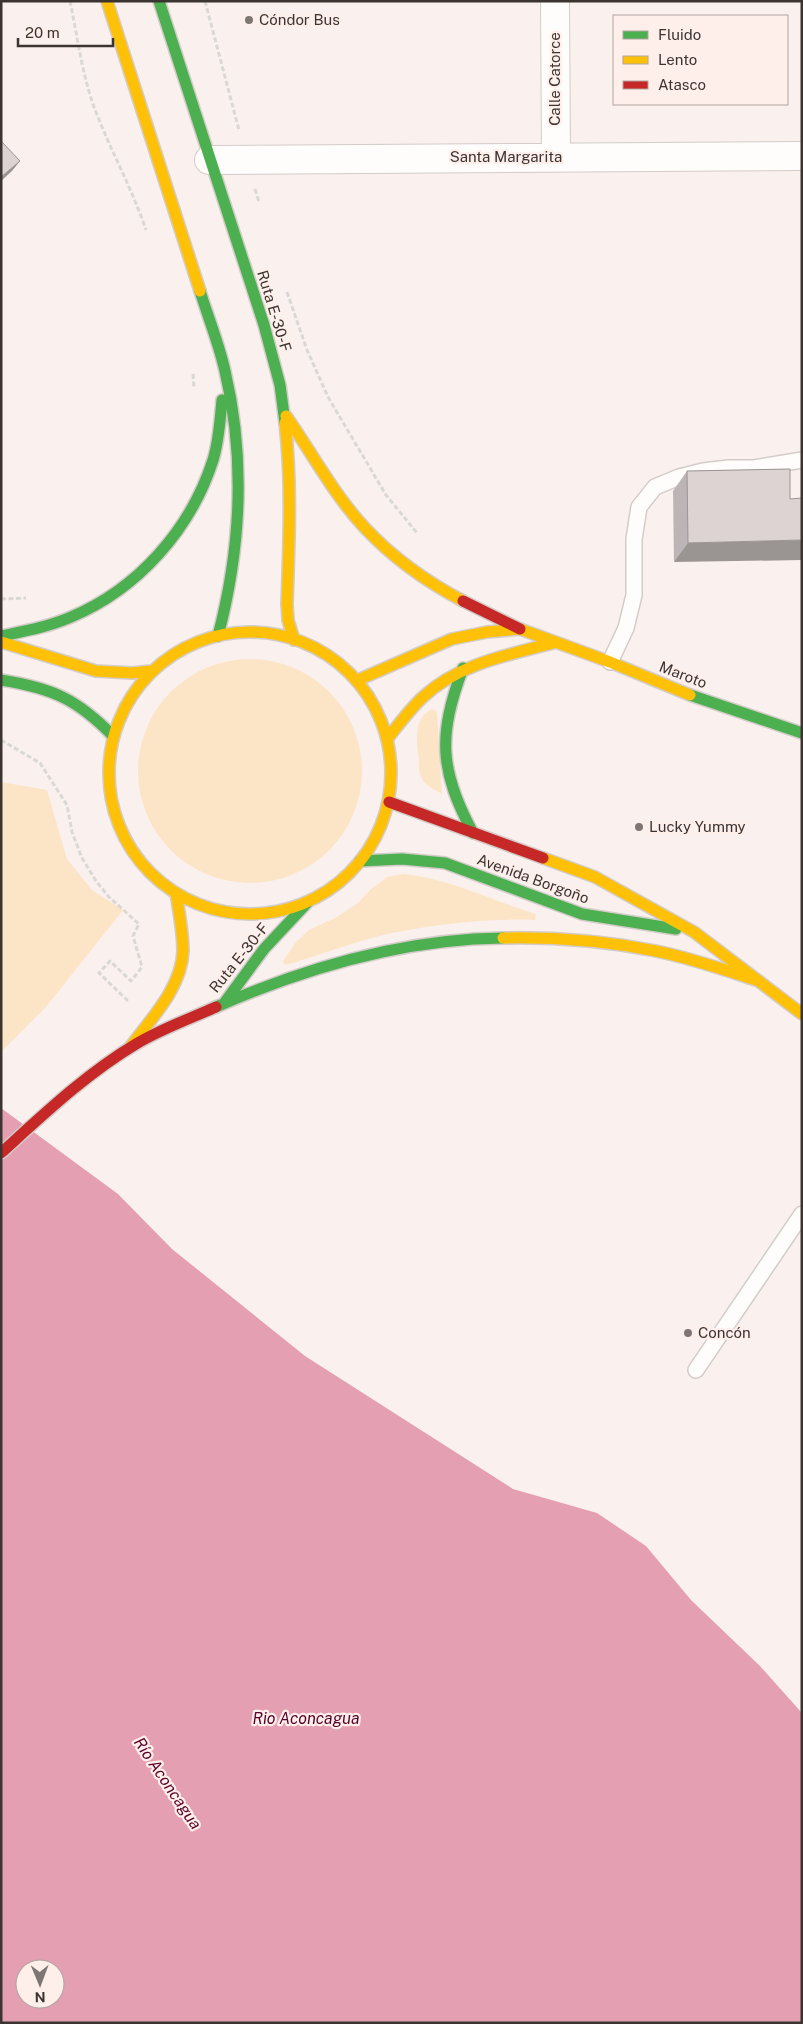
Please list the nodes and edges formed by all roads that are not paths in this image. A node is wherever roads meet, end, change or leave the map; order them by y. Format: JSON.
{"nodes":[{"id":1,"x":107,"y":1,"type":"edge"},
{"id":2,"x":159,"y":1,"type":"edge"},
{"id":3,"x":555,"y":1,"type":"edge"},
{"id":4,"x":802,"y":156,"type":"edge"},
{"id":5,"x":556,"y":157,"type":"junction"},
{"id":6,"x":209,"y":160,"type":"junction"},
{"id":7,"x":225,"y":369,"type":"junction"},
{"id":8,"x":285,"y":416,"type":"junction"},
{"id":9,"x":802,"y":460,"type":"edge"},
{"id":10,"x":520,"y":629,"type":"junction"},
{"id":11,"x":1,"y":636,"type":"edge"},
{"id":12,"x":218,"y":636,"type":"junction"},
{"id":13,"x":294,"y":640,"type":"junction"},
{"id":14,"x":1,"y":642,"type":"edge"},
{"id":15,"x":553,"y":642,"type":"junction"},
{"id":16,"x":610,"y":662,"type":"junction"},
{"id":17,"x":463,"y":668,"type":"junction"},
{"id":18,"x":151,"y":671,"type":"junction"},
{"id":19,"x":1,"y":680,"type":"edge"},
{"id":20,"x":358,"y":680,"type":"junction"},
{"id":21,"x":802,"y":733,"type":"edge"},
{"id":22,"x":113,"y":736,"type":"junction"},
{"id":23,"x":388,"y":738,"type":"junction"},
{"id":24,"x":389,"y":802,"type":"junction"},
{"id":25,"x":473,"y":833,"type":"junction"},
{"id":26,"x":360,"y":861,"type":"junction"},
{"id":27,"x":176,"y":893,"type":"junction"},
{"id":28,"x":309,"y":901,"type":"junction"},
{"id":29,"x":694,"y":932,"type":"junction"},
{"id":30,"x":758,"y":981,"type":"junction"},
{"id":31,"x":225,"y":1002,"type":"junction"},
{"id":32,"x":802,"y":1014,"type":"edge"},
{"id":33,"x":130,"y":1048,"type":"junction"},
{"id":34,"x":1,"y":1153,"type":"edge"},
{"id":35,"x":802,"y":1214,"type":"edge"},
{"id":36,"x":696,"y":1370,"type":"dead end"}],
"edges":[{"from":1,"to":7,"type":"main road"},
{"from":2,"to":6,"type":"main road","name":"Ruta E-30-F"},
{"from":3,"to":5,"type":"street","name":"Calle Catorce"},
{"from":4,"to":5,"type":"street","name":"Santa Margarita"},
{"from":5,"to":6,"type":"street","name":"Santa Margarita"},
{"from":6,"to":8,"type":"main road","name":"Ruta E-30-F"},
{"from":7,"to":11,"type":"main road"},
{"from":7,"to":12,"type":"main road"},
{"from":8,"to":10,"type":"main road"},
{"from":8,"to":13,"type":"main road","name":"Ruta E-30-F"},
{"from":9,"to":16,"type":"lane"},
{"from":10,"to":15,"type":"main road","name":"Maroto"},
{"from":10,"to":20,"type":"main road","name":"Maroto"},
{"from":12,"to":13,"type":"main road"},
{"from":12,"to":18,"type":"main road"},
{"from":13,"to":20,"type":"main road"},
{"from":14,"to":18,"type":"main road"},
{"from":15,"to":16,"type":"main road","name":"Maroto"},
{"from":15,"to":17,"type":"main road"},
{"from":16,"to":21,"type":"main road","name":"Maroto"},
{"from":17,"to":23,"type":"main road"},
{"from":17,"to":25,"type":"main road"},
{"from":18,"to":22,"type":"main road"},
{"from":19,"to":22,"type":"main road"},
{"from":20,"to":23,"type":"main road"},
{"from":22,"to":27,"type":"main road"},
{"from":23,"to":24,"type":"main road"},
{"from":24,"to":25,"type":"main road","name":"Avenida Borgoño"},
{"from":24,"to":26,"type":"main road"},
{"from":25,"to":29,"type":"main road","name":"Avenida Borgoño"},
{"from":26,"to":28,"type":"main road"},
{"from":26,"to":29,"type":"main road","name":"Avenida Borgoño"},
{"from":27,"to":28,"type":"main road"},
{"from":27,"to":33,"type":"main road","name":"Ruta E-30-F"},
{"from":28,"to":31,"type":"main road","name":"Ruta E-30-F"},
{"from":29,"to":30,"type":"main road","name":"Avenida Borgoño"},
{"from":30,"to":31,"type":"main road"},
{"from":30,"to":32,"type":"main road","name":"Avenida Borgoño"},
{"from":31,"to":33,"type":"main road","name":"Ruta E-30-F"},
{"from":33,"to":34,"type":"main road","name":"Ruta E-30-F"},
{"from":35,"to":36,"type":"lane"}]}
